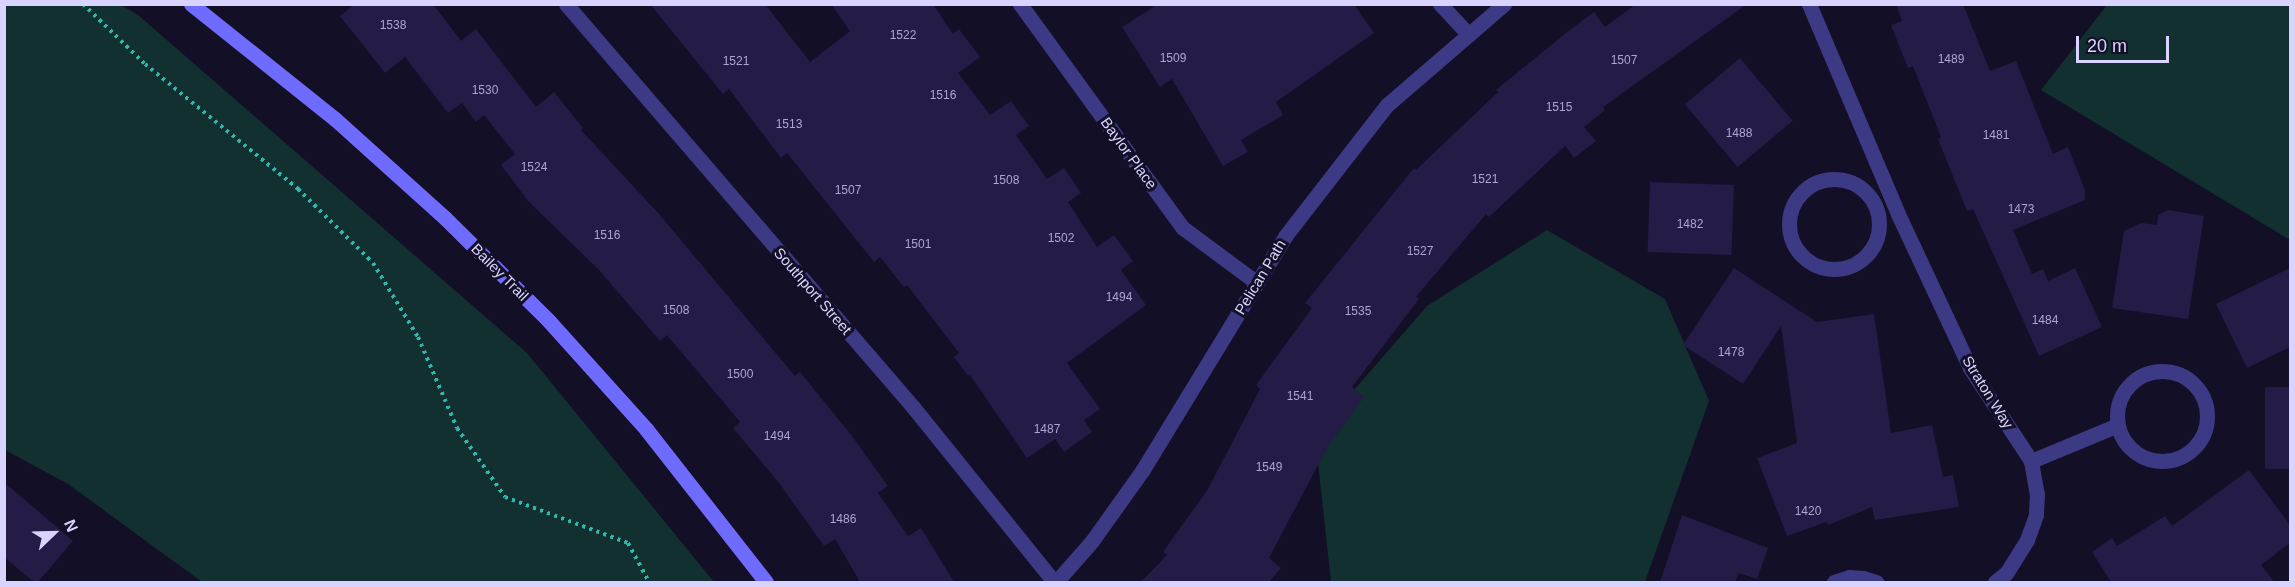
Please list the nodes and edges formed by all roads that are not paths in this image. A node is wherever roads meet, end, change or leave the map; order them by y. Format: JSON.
{"nodes":[{"id":1,"x":190,"y":4,"type":"edge"},
{"id":2,"x":566,"y":4,"type":"edge"},
{"id":3,"x":1020,"y":4,"type":"edge"},
{"id":4,"x":1440,"y":4,"type":"edge"},
{"id":5,"x":1504,"y":4,"type":"edge"},
{"id":6,"x":1809,"y":4,"type":"edge"},
{"id":7,"x":1469,"y":34,"type":"junction"},
{"id":8,"x":1891,"y":199,"type":"junction"},
{"id":9,"x":1876,"y":207,"type":"junction"},
{"id":10,"x":1257,"y":283,"type":"junction"},
{"id":11,"x":2118,"y":425,"type":"junction"},
{"id":12,"x":2031,"y":461,"type":"junction"},
{"id":13,"x":766,"y":582,"type":"edge"},
{"id":14,"x":1055,"y":582,"type":"edge"},
{"id":15,"x":1834,"y":582,"type":"edge"},
{"id":16,"x":1876,"y":582,"type":"edge"},
{"id":17,"x":1995,"y":582,"type":"edge"}],
"edges":[{"from":1,"to":13,"type":"street","name":"Bailey Trail"},
{"from":2,"to":14,"type":"street","name":"Southport Street"},
{"from":3,"to":10,"type":"street","name":"Baylor Place"},
{"from":4,"to":7,"type":"street"},
{"from":5,"to":7,"type":"street","name":"Pelican Path"},
{"from":6,"to":8,"type":"street","name":"Straton Way"},
{"from":7,"to":10,"type":"street","name":"Pelican Path"},
{"from":8,"to":9,"type":"street"},
{"from":8,"to":12,"type":"street","name":"Straton Way"},
{"from":9,"to":9,"type":"street"},
{"from":10,"to":14,"type":"street","name":"Pelican Path"},
{"from":11,"to":11,"type":"street"},
{"from":11,"to":12,"type":"street"},
{"from":12,"to":17,"type":"street","name":"Straton Way"},
{"from":15,"to":16,"type":"street"}]}
